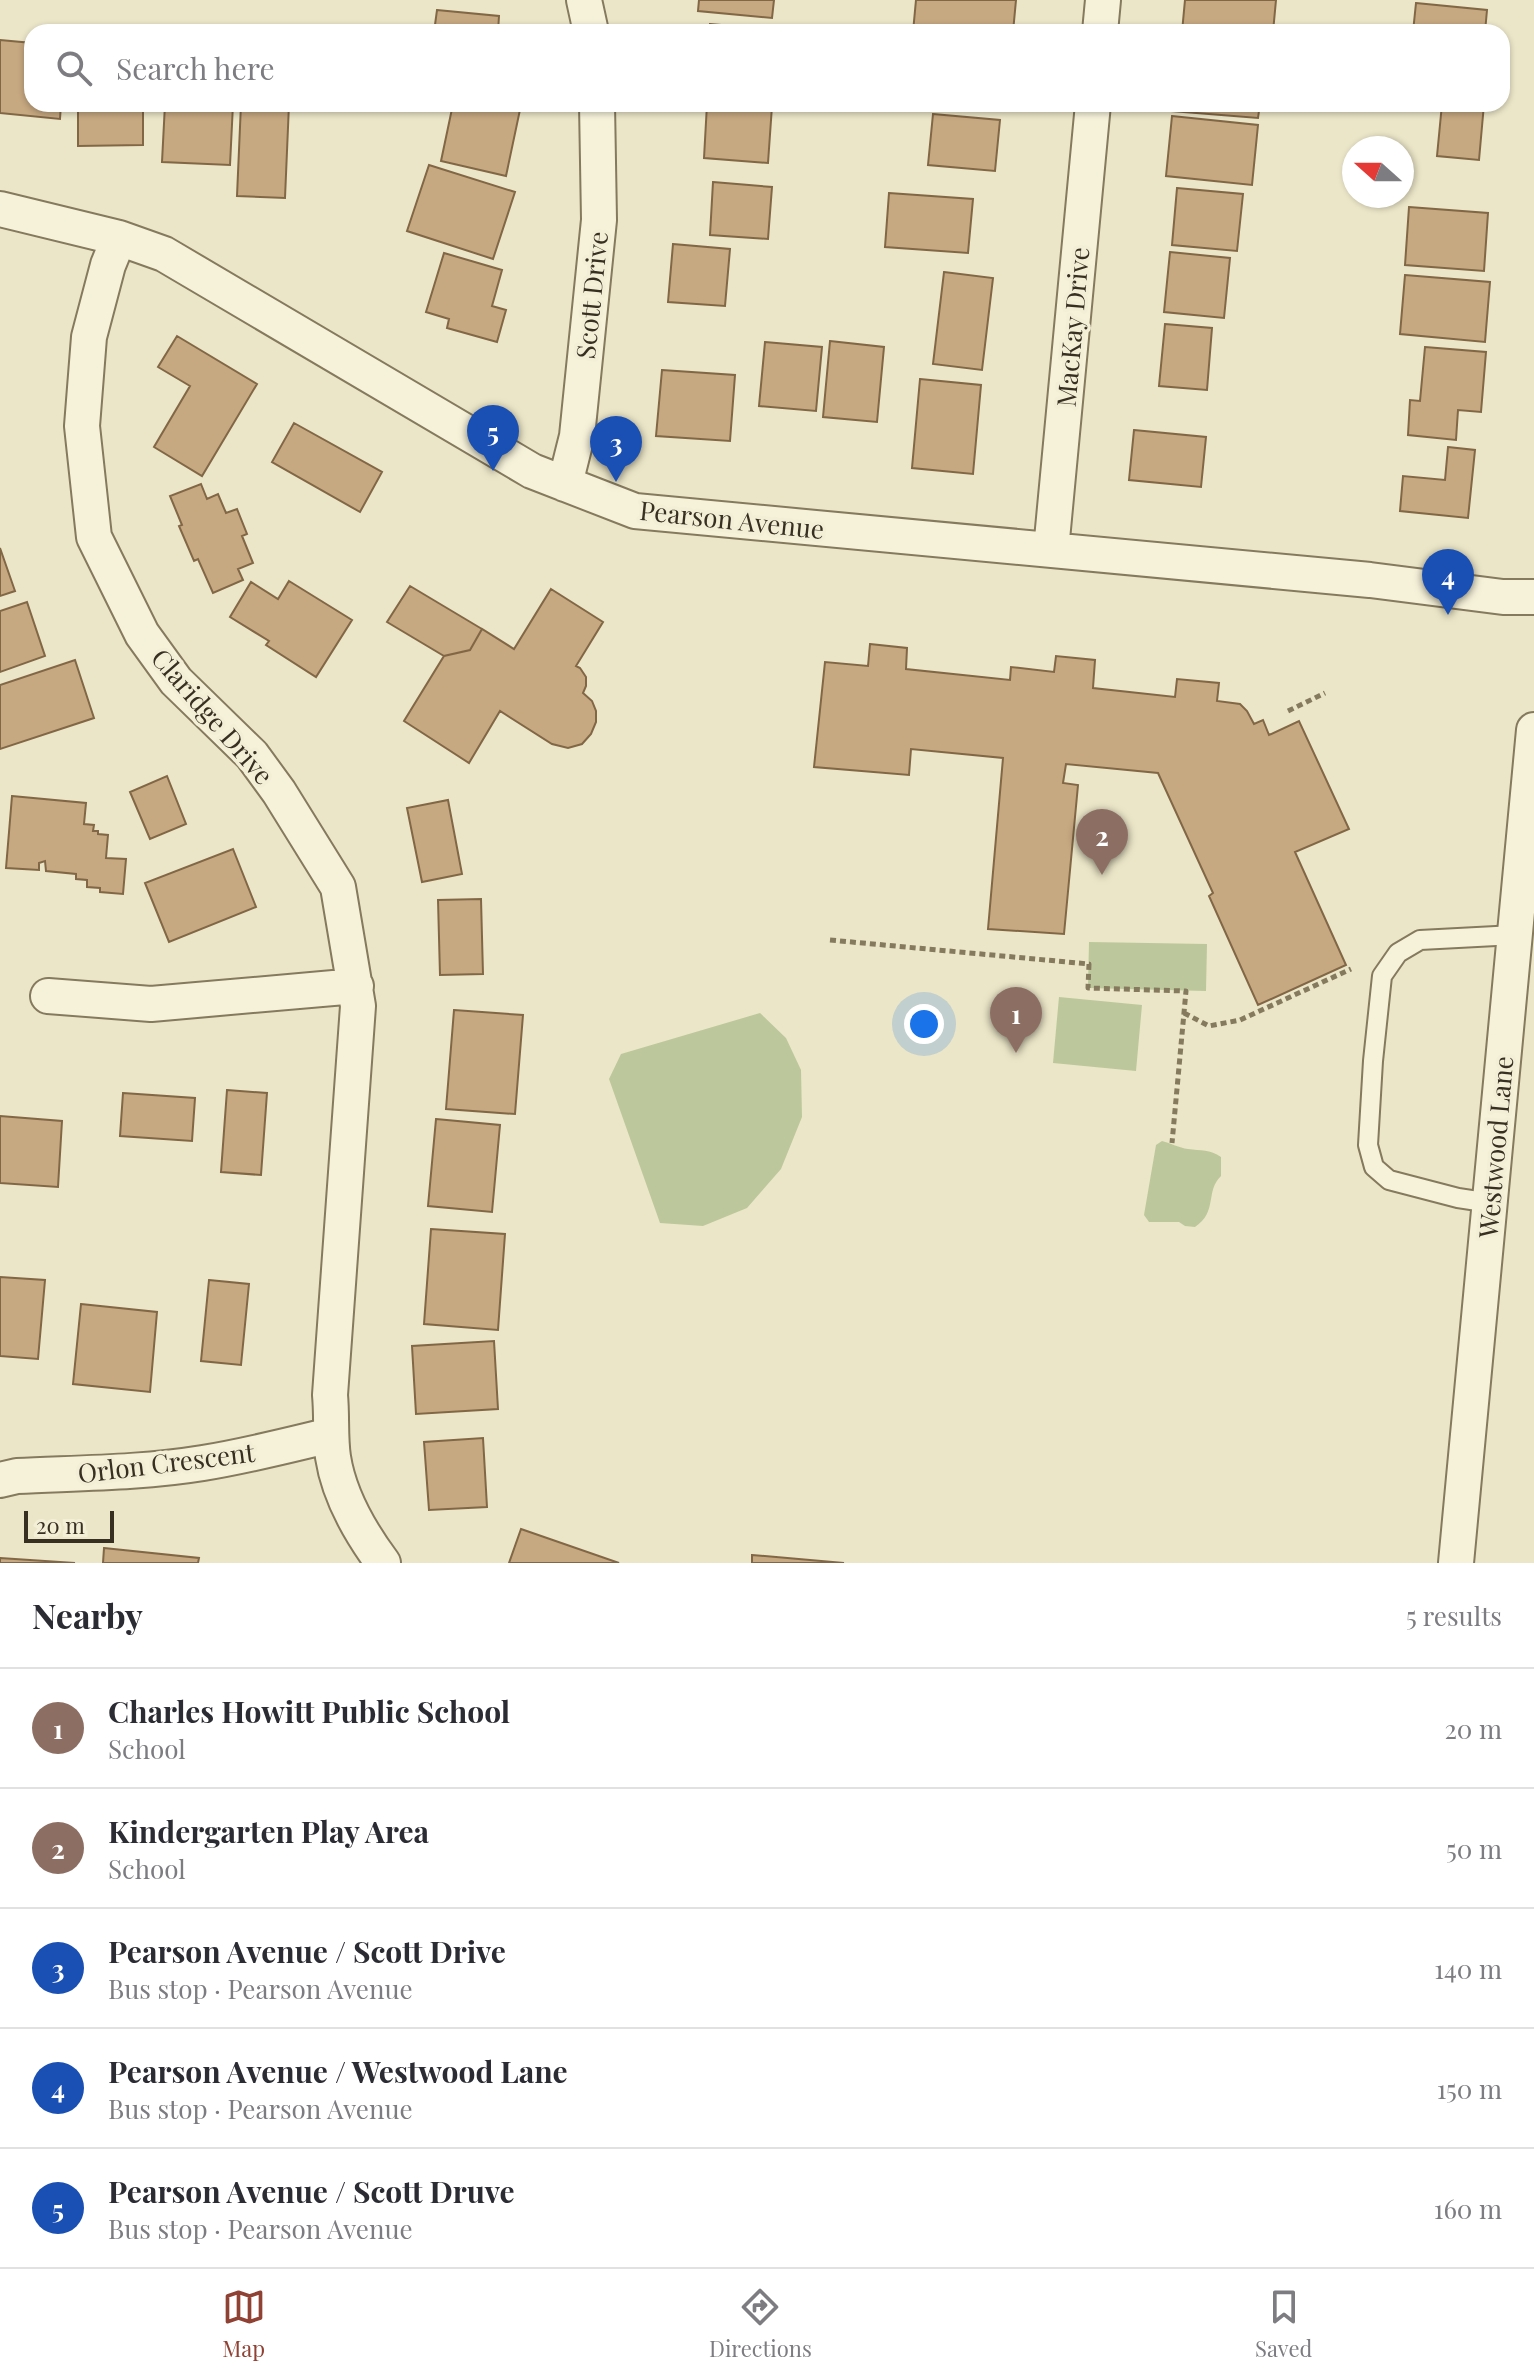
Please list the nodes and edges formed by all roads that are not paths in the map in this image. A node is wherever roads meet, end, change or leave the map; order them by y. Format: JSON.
{"nodes":[{"id":1,"x":584,"y":0,"type":"edge"},
{"id":2,"x":1103,"y":0,"type":"edge"},
{"id":3,"x":589,"y":24,"type":"edge"},
{"id":4,"x":1101,"y":24,"type":"edge"},
{"id":5,"x":597,"y":112,"type":"edge"},
{"id":6,"x":1092,"y":112,"type":"edge"},
{"id":7,"x":0,"y":209,"type":"edge"},
{"id":8,"x":119,"y":238,"type":"junction"},
{"id":9,"x":565,"y":484,"type":"junction"},
{"id":10,"x":1051,"y":550,"type":"junction"},
{"id":11,"x":1534,"y":597,"type":"edge"},
{"id":12,"x":1534,"y":730,"type":"edge"},
{"id":13,"x":1515,"y":935,"type":"junction"},
{"id":14,"x":356,"y":986,"type":"junction"},
{"id":15,"x":48,"y":996,"type":"dead end"},
{"id":16,"x":1491,"y":1203,"type":"junction"},
{"id":17,"x":331,"y":1435,"type":"junction"},
{"id":18,"x":0,"y":1480,"type":"edge"},
{"id":19,"x":383,"y":1563,"type":"edge"},
{"id":20,"x":1456,"y":1563,"type":"edge"}],
"edges":[{"from":1,"to":3,"type":"street"},
{"from":2,"to":4,"type":"street"},
{"from":5,"to":9,"type":"street","name":"Scott Drive"},
{"from":6,"to":10,"type":"street","name":"MacKay Drive"},
{"from":7,"to":8,"type":"street","name":"Pearson Avenue"},
{"from":8,"to":9,"type":"street","name":"Pearson Avenue"},
{"from":8,"to":14,"type":"street","name":"Claridge Drive"},
{"from":9,"to":10,"type":"street","name":"Pearson Avenue"},
{"from":10,"to":11,"type":"street","name":"Pearson Avenue"},
{"from":12,"to":13,"type":"street","name":"Westwood Lane"},
{"from":13,"to":16,"type":"street","name":"Westwood Lane"},
{"from":13,"to":16,"type":"lane"},
{"from":14,"to":15,"type":"street"},
{"from":14,"to":17,"type":"street","name":"Claridge Drive"},
{"from":16,"to":20,"type":"street","name":"Westwood Lane"},
{"from":17,"to":18,"type":"street","name":"Orlon Crescent"},
{"from":17,"to":19,"type":"street","name":"Claridge Drive"}]}
